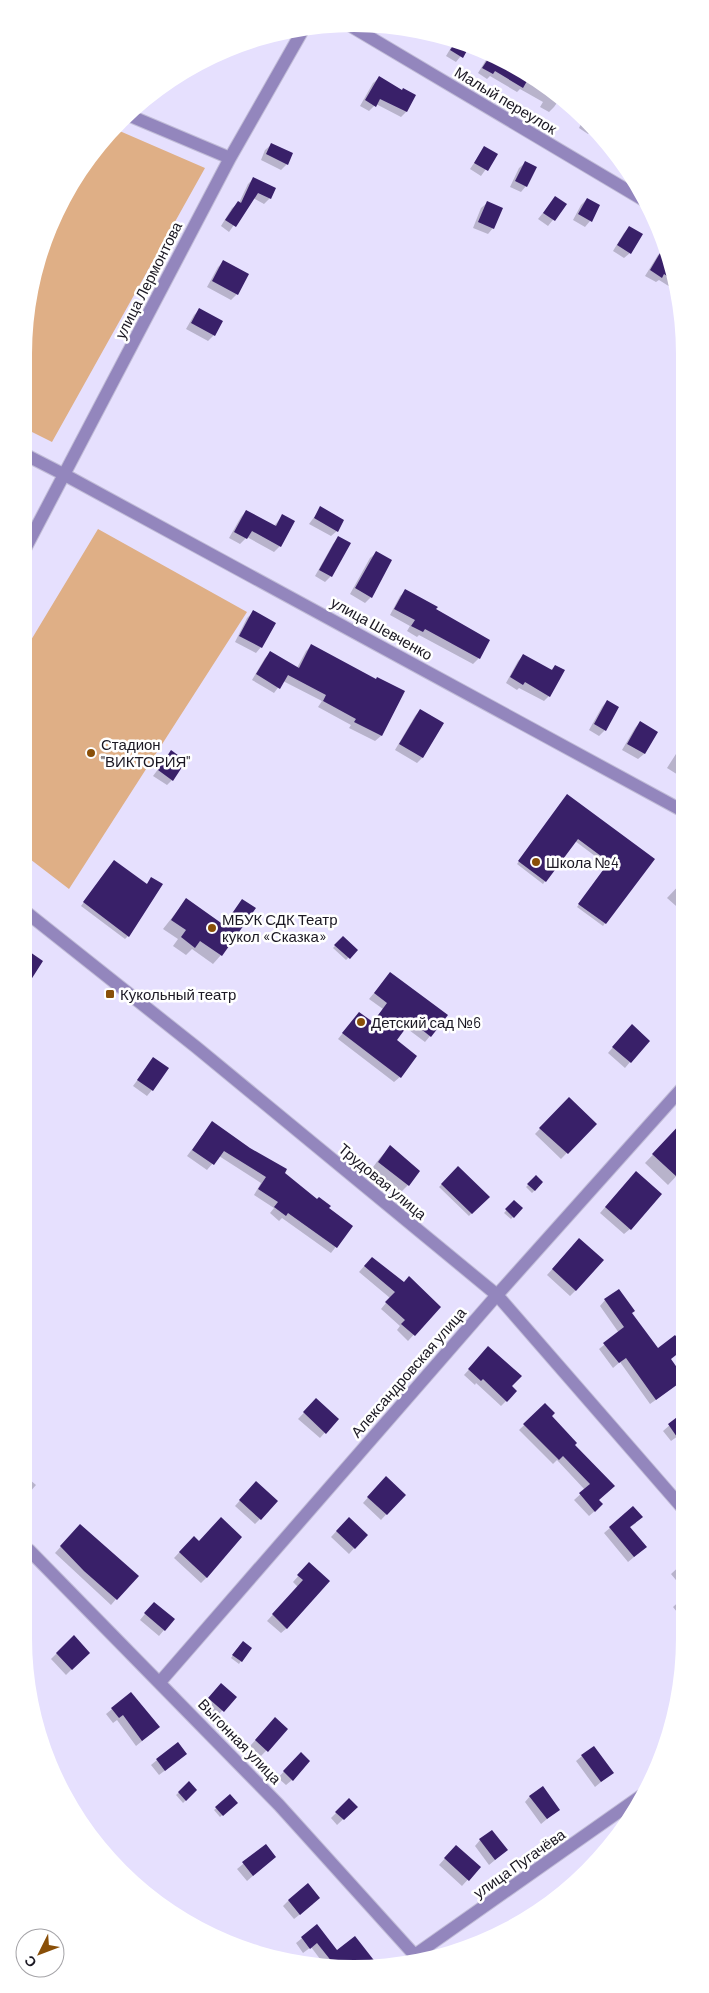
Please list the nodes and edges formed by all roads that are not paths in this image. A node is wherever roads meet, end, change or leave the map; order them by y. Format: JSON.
{"nodes":[{"id":1,"x":361,"y":32,"type":"edge"},
{"id":2,"x":298,"y":38,"type":"edge"},
{"id":3,"x":136,"y":118,"type":"edge"},
{"id":4,"x":230,"y":158,"type":"junction"},
{"id":5,"x":633,"y":194,"type":"edge"},
{"id":6,"x":32,"y":458,"type":"edge"},
{"id":7,"x":65,"y":474,"type":"junction"},
{"id":8,"x":32,"y":536,"type":"edge"},
{"id":9,"x":676,"y":807,"type":"edge"},
{"id":10,"x":32,"y":917,"type":"edge"},
{"id":11,"x":676,"y":1097,"type":"edge"},
{"id":12,"x":497,"y":1295,"type":"junction"},
{"id":13,"x":676,"y":1501,"type":"edge"},
{"id":14,"x":32,"y":1553,"type":"edge"},
{"id":15,"x":160,"y":1682,"type":"junction"},
{"id":16,"x":631,"y":1803,"type":"edge"},
{"id":17,"x":425,"y":1953,"type":"edge"},
{"id":18,"x":414,"y":1955,"type":"edge"}],
"edges":[{"from":1,"to":5,"type":"street","name":"Малый переулок"},
{"from":2,"to":4,"type":"street","name":"улица Лермонтова"},
{"from":3,"to":4,"type":"street"},
{"from":4,"to":7,"type":"street","name":"улица Лермонтова"},
{"from":6,"to":7,"type":"street","name":"улица Шевченко"},
{"from":7,"to":8,"type":"street","name":"улица Лермонтова"},
{"from":7,"to":9,"type":"street","name":"улица Шевченко"},
{"from":10,"to":12,"type":"street","name":"Трудовая улица"},
{"from":11,"to":12,"type":"street","name":"Александровская улица"},
{"from":12,"to":13,"type":"street","name":"Трудовая улица"},
{"from":12,"to":15,"type":"street","name":"Александровская улица"},
{"from":14,"to":15,"type":"street","name":"Выгонная улица"},
{"from":15,"to":18,"type":"street","name":"Выгонная улица"},
{"from":16,"to":17,"type":"street","name":"улица Пугачёва"}]}
